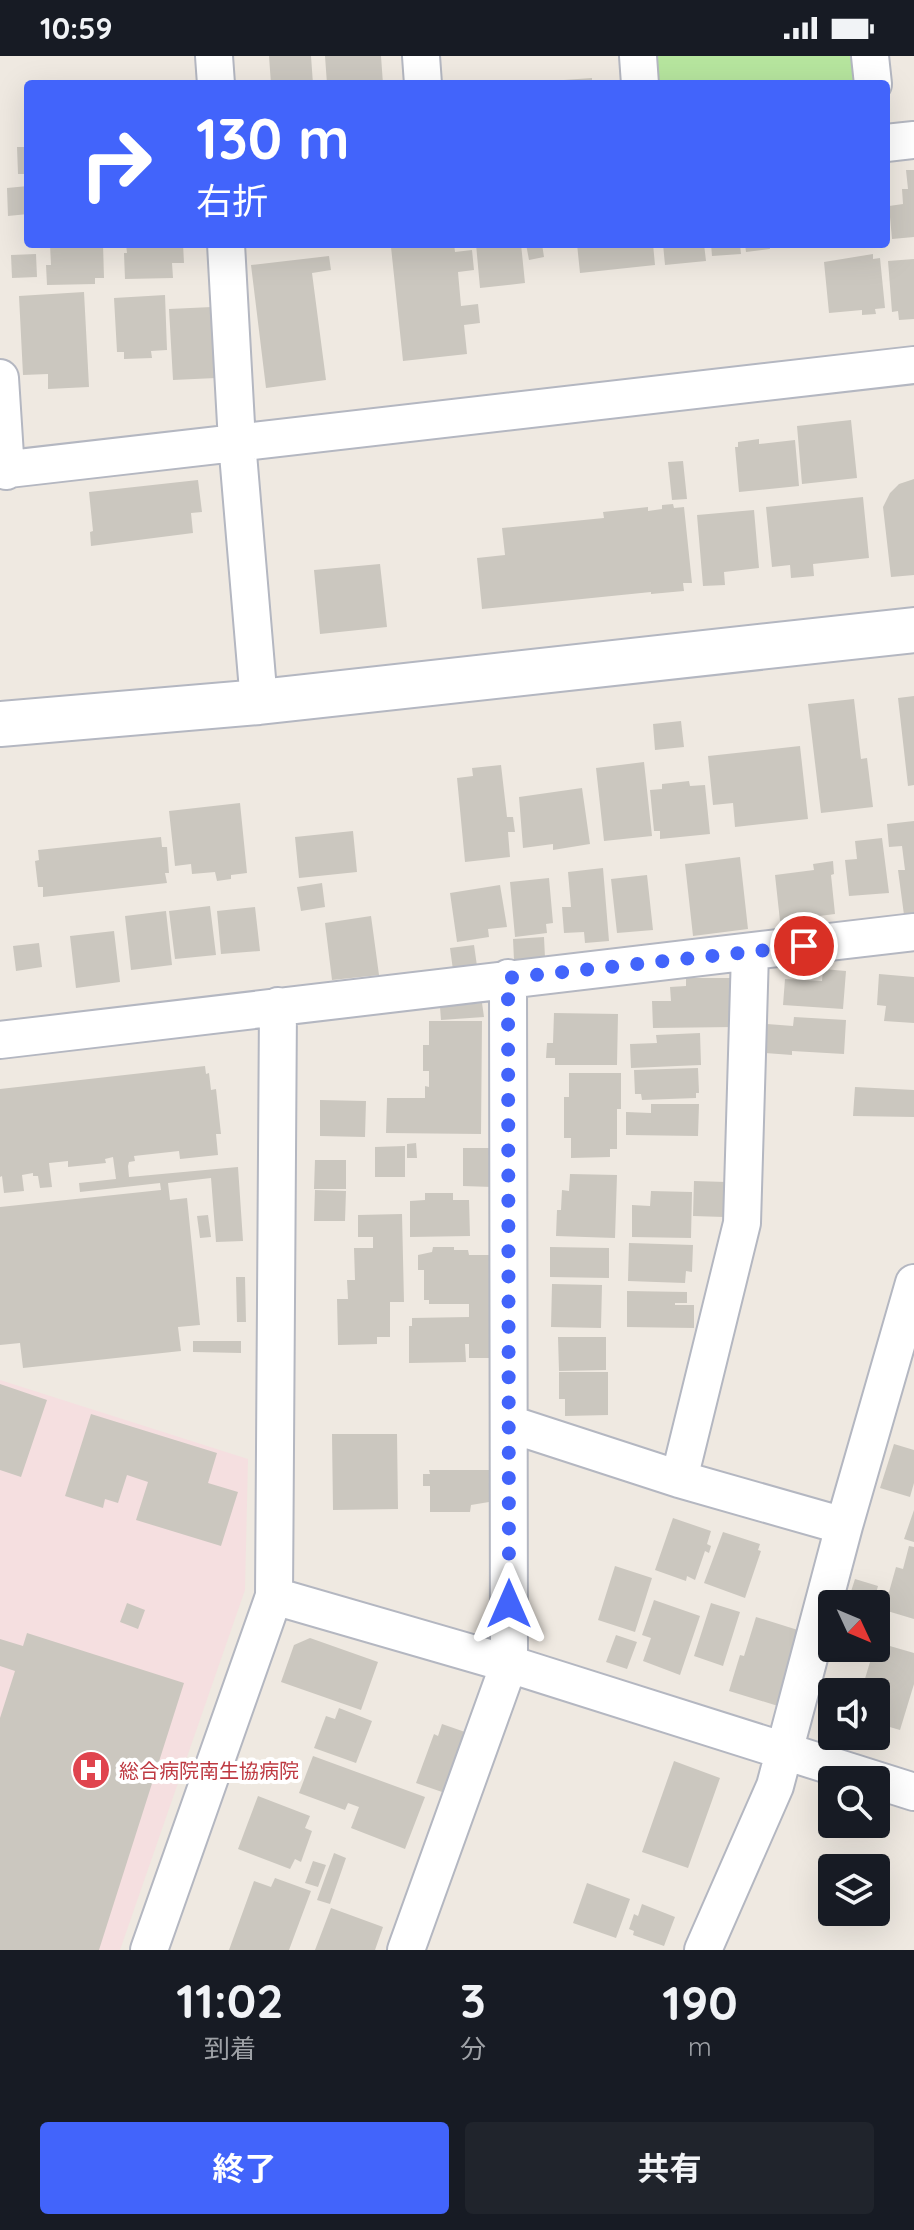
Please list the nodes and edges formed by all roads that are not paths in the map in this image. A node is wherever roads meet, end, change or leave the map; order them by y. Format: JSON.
{"nodes":[{"id":1,"x":214,"y":56,"type":"edge"},
{"id":2,"x":421,"y":56,"type":"edge"},
{"id":3,"x":638,"y":56,"type":"edge"},
{"id":4,"x":870,"y":56,"type":"edge"},
{"id":5,"x":216,"y":80,"type":"edge"},
{"id":6,"x":423,"y":80,"type":"edge"},
{"id":7,"x":640,"y":80,"type":"edge"},
{"id":8,"x":873,"y":80,"type":"edge"},
{"id":9,"x":914,"y":140,"type":"edge"},
{"id":10,"x":890,"y":143,"type":"edge"},
{"id":11,"x":226,"y":248,"type":"edge"},
{"id":12,"x":914,"y":365,"type":"edge"},
{"id":13,"x":0,"y":378,"type":"edge"},
{"id":14,"x":237,"y":442,"type":"junction"},
{"id":15,"x":3,"y":471,"type":"edge"},
{"id":16,"x":914,"y":630,"type":"edge"},
{"id":17,"x":259,"y":702,"type":"junction"},
{"id":18,"x":0,"y":724,"type":"edge"},
{"id":19,"x":914,"y":932,"type":"edge"},
{"id":20,"x":750,"y":953,"type":"junction"},
{"id":21,"x":508,"y":978,"type":"junction"},
{"id":22,"x":278,"y":1006,"type":"junction"},
{"id":23,"x":0,"y":1040,"type":"edge"},
{"id":24,"x":914,"y":1283,"type":"edge"},
{"id":25,"x":510,"y":1424,"type":"junction"},
{"id":26,"x":679,"y":1479,"type":"junction"},
{"id":27,"x":844,"y":1526,"type":"junction"},
{"id":28,"x":274,"y":1596,"type":"junction"},
{"id":29,"x":509,"y":1664,"type":"junction"},
{"id":30,"x":785,"y":1749,"type":"junction"},
{"id":31,"x":914,"y":1792,"type":"edge"},
{"id":32,"x":149,"y":1950,"type":"edge"},
{"id":33,"x":406,"y":1950,"type":"edge"},
{"id":34,"x":703,"y":1950,"type":"edge"}],
"edges":[{"from":1,"to":5,"type":"street"},
{"from":2,"to":6,"type":"street"},
{"from":3,"to":7,"type":"street"},
{"from":4,"to":8,"type":"street"},
{"from":9,"to":10,"type":"street"},
{"from":11,"to":14,"type":"street"},
{"from":12,"to":14,"type":"street"},
{"from":13,"to":15,"type":"street"},
{"from":14,"to":15,"type":"street"},
{"from":14,"to":17,"type":"street"},
{"from":16,"to":17,"type":"street"},
{"from":17,"to":18,"type":"street"},
{"from":19,"to":20,"type":"street"},
{"from":20,"to":21,"type":"street"},
{"from":20,"to":26,"type":"street"},
{"from":21,"to":22,"type":"street"},
{"from":21,"to":25,"type":"street"},
{"from":22,"to":23,"type":"street"},
{"from":22,"to":28,"type":"street"},
{"from":24,"to":27,"type":"street"},
{"from":25,"to":26,"type":"street"},
{"from":25,"to":29,"type":"street"},
{"from":26,"to":27,"type":"street"},
{"from":27,"to":30,"type":"street"},
{"from":28,"to":29,"type":"street"},
{"from":28,"to":32,"type":"street"},
{"from":29,"to":30,"type":"street"},
{"from":29,"to":33,"type":"street"},
{"from":30,"to":31,"type":"street"},
{"from":30,"to":34,"type":"street"}]}
